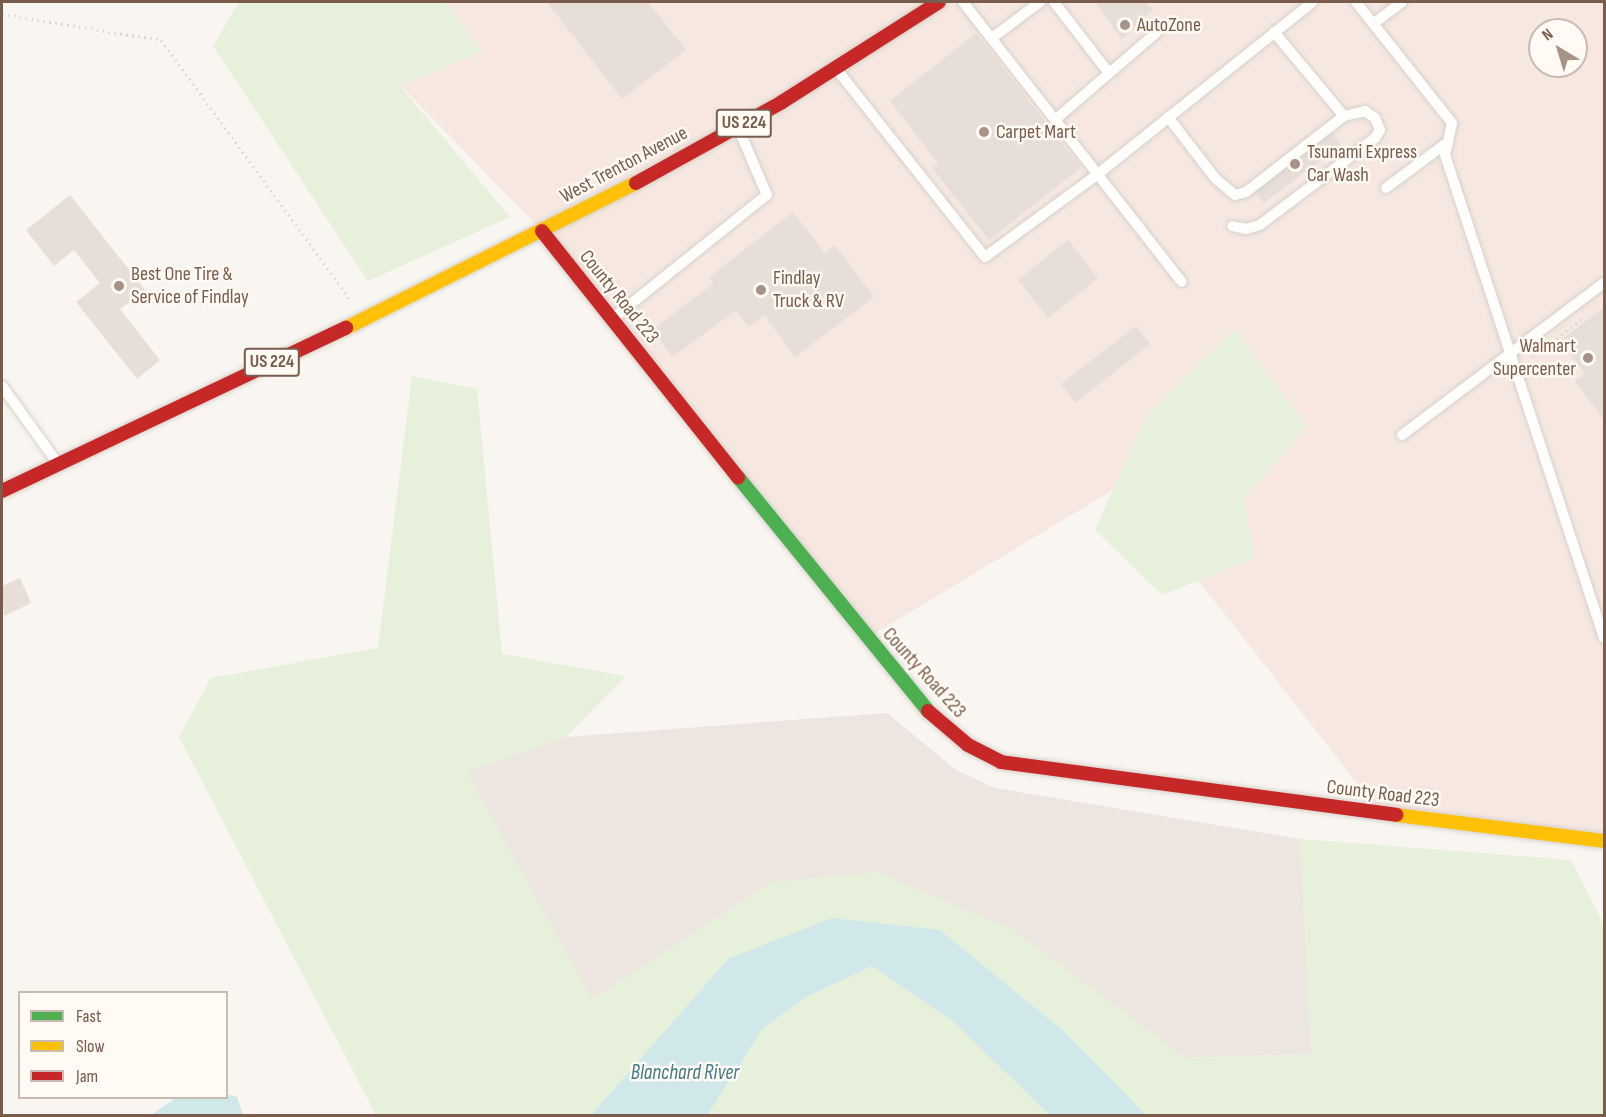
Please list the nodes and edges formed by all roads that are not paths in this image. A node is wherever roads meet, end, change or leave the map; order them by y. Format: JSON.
{"nodes":[{"id":1,"x":939,"y":2,"type":"edge"},
{"id":2,"x":963,"y":2,"type":"edge"},
{"id":3,"x":1040,"y":2,"type":"edge"},
{"id":4,"x":1054,"y":2,"type":"edge"},
{"id":5,"x":1313,"y":2,"type":"edge"},
{"id":6,"x":1356,"y":2,"type":"edge"},
{"id":7,"x":1402,"y":2,"type":"edge"},
{"id":8,"x":1373,"y":24,"type":"junction"},
{"id":9,"x":1157,"y":32,"type":"dead end"},
{"id":10,"x":1275,"y":32,"type":"junction"},
{"id":11,"x":992,"y":38,"type":"junction"},
{"id":12,"x":836,"y":69,"type":"junction"},
{"id":13,"x":1109,"y":73,"type":"junction"},
{"id":14,"x":1344,"y":116,"type":"junction"},
{"id":15,"x":1168,"y":117,"type":"junction"},
{"id":16,"x":1056,"y":119,"type":"junction"},
{"id":17,"x":737,"y":126,"type":"junction"},
{"id":18,"x":1448,"y":142,"type":"junction"},
{"id":19,"x":1098,"y":174,"type":"junction"},
{"id":20,"x":1386,"y":188,"type":"dead end"},
{"id":21,"x":1232,"y":226,"type":"dead end"},
{"id":22,"x":542,"y":231,"type":"junction"},
{"id":23,"x":1182,"y":282,"type":"dead end"},
{"id":24,"x":1605,"y":283,"type":"edge"},
{"id":25,"x":612,"y":319,"type":"junction"},
{"id":26,"x":1511,"y":355,"type":"junction"},
{"id":27,"x":2,"y":386,"type":"edge"},
{"id":28,"x":1402,"y":435,"type":"dead end"},
{"id":29,"x":58,"y":464,"type":"junction"},
{"id":30,"x":2,"y":491,"type":"edge"},
{"id":31,"x":1601,"y":617,"type":"edge"},
{"id":32,"x":1605,"y":638,"type":"edge"},
{"id":33,"x":1605,"y":841,"type":"edge"}],
"edges":[{"from":1,"to":12,"type":"street","name":"West Trenton Avenue","number":"US 224"},
{"from":2,"to":11,"type":"lane"},
{"from":3,"to":11,"type":"lane"},
{"from":4,"to":13,"type":"lane"},
{"from":5,"to":10,"type":"lane"},
{"from":6,"to":8,"type":"lane"},
{"from":7,"to":8,"type":"lane"},
{"from":8,"to":18,"type":"lane"},
{"from":9,"to":13,"type":"lane"},
{"from":10,"to":14,"type":"lane"},
{"from":10,"to":15,"type":"lane"},
{"from":11,"to":16,"type":"lane"},
{"from":12,"to":17,"type":"street","name":"West Trenton Avenue","number":"US 224"},
{"from":12,"to":19,"type":"lane"},
{"from":13,"to":16,"type":"lane"},
{"from":14,"to":15,"type":"lane"},
{"from":14,"to":21,"type":"lane"},
{"from":15,"to":19,"type":"lane"},
{"from":16,"to":19,"type":"lane"},
{"from":17,"to":22,"type":"street","name":"West Trenton Avenue","number":"US 224"},
{"from":17,"to":25,"type":"lane"},
{"from":18,"to":20,"type":"lane"},
{"from":18,"to":26,"type":"lane"},
{"from":19,"to":23,"type":"lane"},
{"from":22,"to":25,"type":"street","name":"County Road 223"},
{"from":22,"to":29,"type":"street","number":"US 224"},
{"from":24,"to":26,"type":"lane"},
{"from":25,"to":33,"type":"street","name":"County Road 223"},
{"from":26,"to":28,"type":"lane"},
{"from":26,"to":31,"type":"lane"},
{"from":27,"to":29,"type":"lane"},
{"from":29,"to":30,"type":"street","number":"US 224"},
{"from":31,"to":32,"type":"lane"}]}
